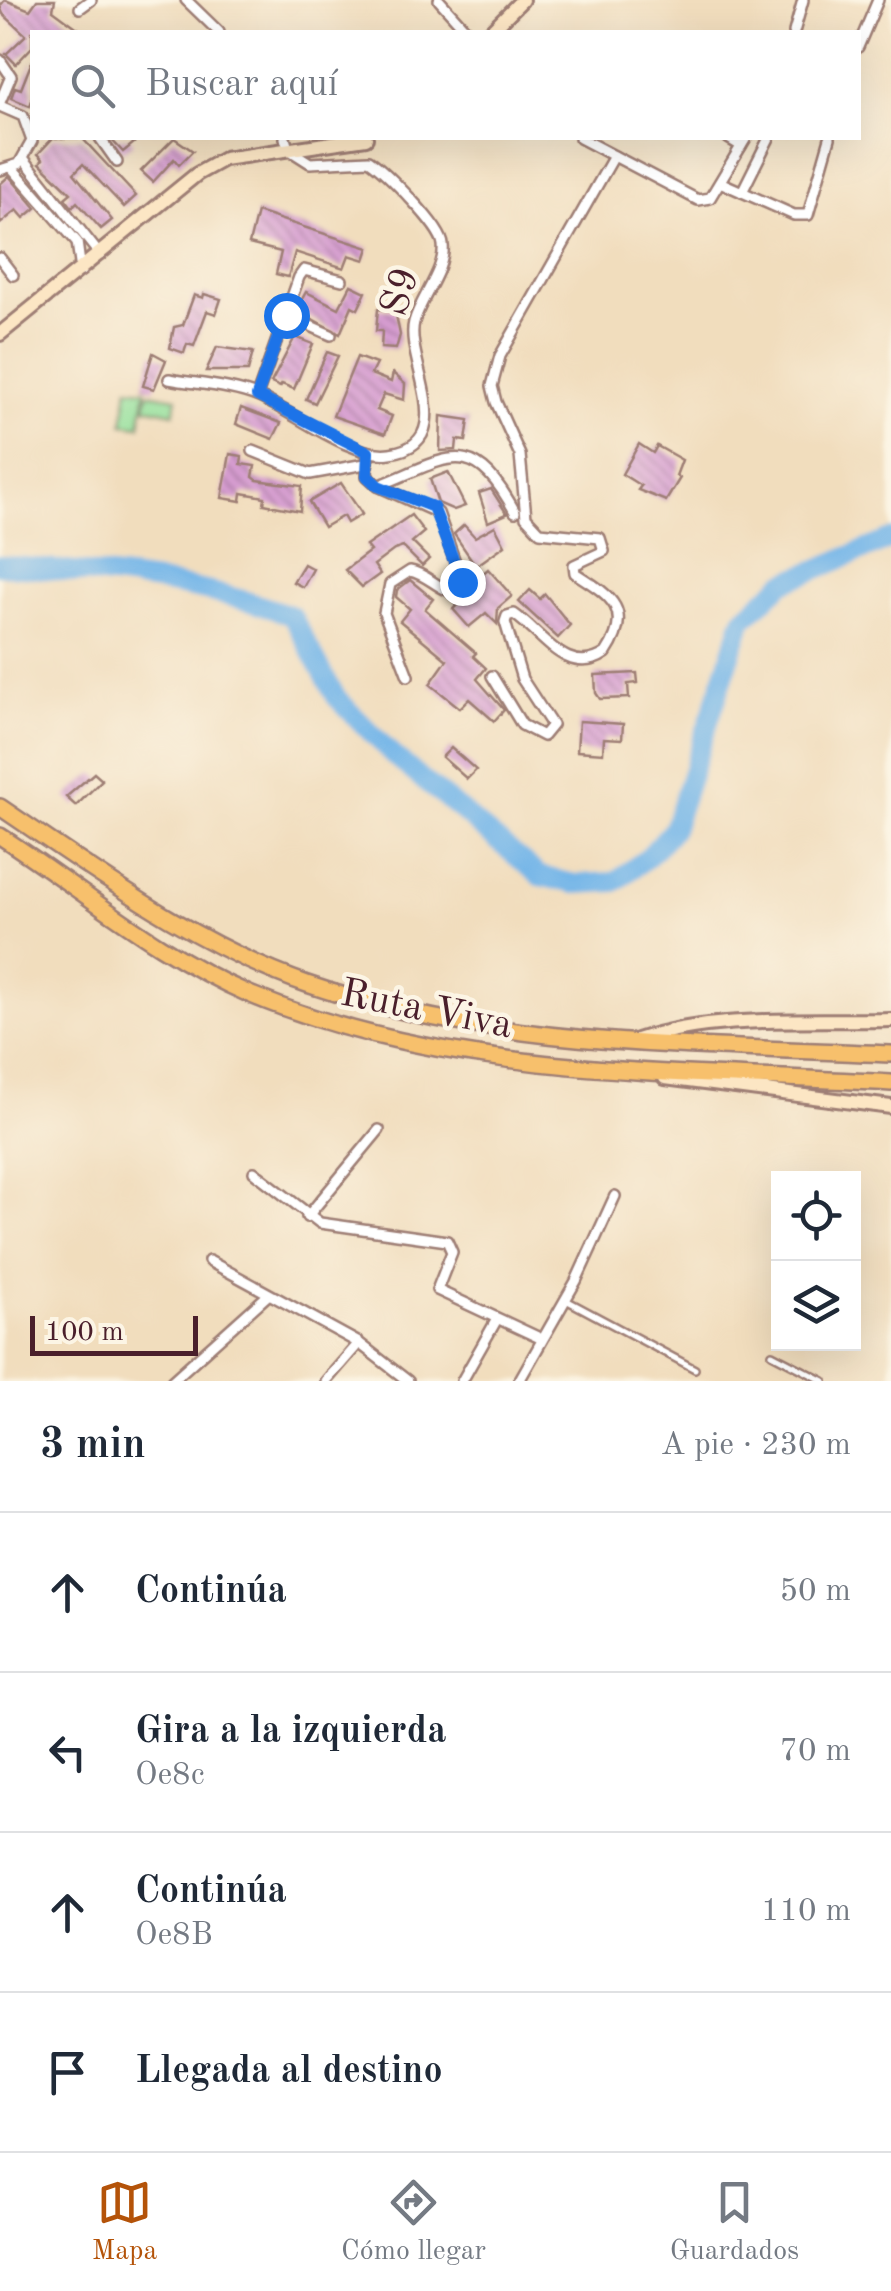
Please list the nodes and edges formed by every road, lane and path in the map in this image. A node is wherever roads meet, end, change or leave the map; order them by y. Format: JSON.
{"nodes":[{"id":1,"x":91,"y":0,"type":"edge"},
{"id":2,"x":186,"y":0,"type":"edge"},
{"id":3,"x":439,"y":0,"type":"edge"},
{"id":4,"x":522,"y":0,"type":"edge"},
{"id":5,"x":803,"y":0,"type":"edge"},
{"id":6,"x":878,"y":0,"type":"edge"},
{"id":7,"x":80,"y":8,"type":"dead end"},
{"id":8,"x":218,"y":30,"type":"edge"},
{"id":9,"x":466,"y":30,"type":"edge"},
{"id":10,"x":492,"y":30,"type":"edge"},
{"id":11,"x":795,"y":30,"type":"edge"},
{"id":12,"x":861,"y":40,"type":"edge"},
{"id":13,"x":0,"y":60,"type":"edge"},
{"id":14,"x":0,"y":104,"type":"edge"},
{"id":15,"x":30,"y":125,"type":"edge"},
{"id":16,"x":32,"y":140,"type":"edge"},
{"id":17,"x":101,"y":140,"type":"edge"},
{"id":18,"x":334,"y":140,"type":"edge"},
{"id":19,"x":584,"y":140,"type":"edge"},
{"id":20,"x":768,"y":140,"type":"edge"},
{"id":21,"x":829,"y":140,"type":"edge"},
{"id":22,"x":744,"y":142,"type":"edge"},
{"id":23,"x":286,"y":143,"type":"edge"},
{"id":24,"x":614,"y":156,"type":"junction"},
{"id":25,"x":24,"y":159,"type":"junction"},
{"id":26,"x":117,"y":162,"type":"dead end"},
{"id":27,"x":12,"y":168,"type":"junction"},
{"id":28,"x":0,"y":170,"type":"edge"},
{"id":29,"x":722,"y":183,"type":"junction"},
{"id":30,"x":742,"y":192,"type":"junction"},
{"id":31,"x":100,"y":256,"type":"junction"},
{"id":32,"x":0,"y":258,"type":"edge"},
{"id":33,"x":81,"y":272,"type":"junction"},
{"id":34,"x":13,"y":275,"type":"dead end"},
{"id":35,"x":342,"y":280,"type":"dead end"},
{"id":36,"x":286,"y":315,"type":"junction"},
{"id":37,"x":0,"y":334,"type":"edge"},
{"id":38,"x":331,"y":335,"type":"dead end"},
{"id":39,"x":170,"y":379,"type":"dead end"},
{"id":40,"x":257,"y":396,"type":"junction"},
{"id":41,"x":253,"y":450,"type":"dead end"},
{"id":42,"x":368,"y":452,"type":"junction"},
{"id":43,"x":365,"y":464,"type":"junction"},
{"id":44,"x":378,"y":486,"type":"junction"},
{"id":45,"x":515,"y":512,"type":"dead end"},
{"id":46,"x":408,"y":676,"type":"dead end"},
{"id":47,"x":492,"y":676,"type":"dead end"},
{"id":48,"x":0,"y":807,"type":"edge"},
{"id":49,"x":0,"y":836,"type":"edge"},
{"id":50,"x":891,"y":1020,"type":"edge"},
{"id":51,"x":637,"y":1040,"type":"junction"},
{"id":52,"x":891,"y":1054,"type":"edge"},
{"id":53,"x":609,"y":1068,"type":"junction"},
{"id":54,"x":891,"y":1084,"type":"edge"},
{"id":55,"x":891,"y":1107,"type":"edge"},
{"id":56,"x":379,"y":1130,"type":"dead end"},
{"id":57,"x":254,"y":1172,"type":"dead end"},
{"id":58,"x":616,"y":1196,"type":"dead end"},
{"id":59,"x":307,"y":1216,"type":"junction"},
{"id":60,"x":209,"y":1261,"type":"dead end"},
{"id":61,"x":268,"y":1295,"type":"junction"},
{"id":62,"x":566,"y":1300,"type":"junction"},
{"id":63,"x":497,"y":1318,"type":"junction"},
{"id":64,"x":542,"y":1339,"type":"junction"},
{"id":65,"x":359,"y":1344,"type":"junction"},
{"id":66,"x":772,"y":1354,"type":"dead end"},
{"id":67,"x":695,"y":1369,"type":"dead end"},
{"id":68,"x":172,"y":1381,"type":"edge"},
{"id":69,"x":326,"y":1381,"type":"edge"},
{"id":70,"x":408,"y":1381,"type":"edge"},
{"id":71,"x":462,"y":1381,"type":"edge"},
{"id":72,"x":519,"y":1381,"type":"edge"},
{"id":73,"x":824,"y":1381,"type":"edge"}],
"edges":[{"from":1,"to":7,"type":"street"},
{"from":2,"to":8,"type":"street"},
{"from":3,"to":9,"type":"street"},
{"from":4,"to":10,"type":"main road"},
{"from":5,"to":11,"type":"street"},
{"from":6,"to":12,"type":"street"},
{"from":13,"to":14,"type":"street"},
{"from":14,"to":15,"type":"street"},
{"from":16,"to":25,"type":"street"},
{"from":17,"to":26,"type":"street"},
{"from":18,"to":23,"type":"main road"},
{"from":19,"to":24,"type":"street"},
{"from":20,"to":30,"type":"street"},
{"from":21,"to":30,"type":"street"},
{"from":22,"to":29,"type":"street"},
{"from":23,"to":31,"type":"main road"},
{"from":23,"to":42,"type":"street","name":"S9"},
{"from":24,"to":29,"type":"street"},
{"from":24,"to":47,"type":"street"},
{"from":25,"to":27,"type":"street"},
{"from":25,"to":31,"type":"street"},
{"from":27,"to":28,"type":"street"},
{"from":27,"to":33,"type":"street"},
{"from":29,"to":30,"type":"street"},
{"from":31,"to":33,"type":"main road"},
{"from":32,"to":34,"type":"street"},
{"from":33,"to":37,"type":"main road"},
{"from":35,"to":36,"type":"street"},
{"from":36,"to":38,"type":"street"},
{"from":36,"to":40,"type":"street"},
{"from":39,"to":40,"type":"street"},
{"from":40,"to":42,"type":"street"},
{"from":41,"to":43,"type":"street"},
{"from":42,"to":43,"type":"street"},
{"from":43,"to":44,"type":"street"},
{"from":44,"to":45,"type":"street"},
{"from":44,"to":46,"type":"street"},
{"from":48,"to":51,"type":"highway","name":"Ruta Viva"},
{"from":49,"to":53,"type":"highway","name":"Ruta Viva"},
{"from":50,"to":51,"type":"main road"},
{"from":51,"to":52,"type":"highway","name":"Ruta Viva"},
{"from":53,"to":54,"type":"highway","name":"Ruta Viva"},
{"from":53,"to":55,"type":"main road"},
{"from":56,"to":59,"type":"street"},
{"from":57,"to":59,"type":"street"},
{"from":58,"to":62,"type":"street"},
{"from":59,"to":63,"type":"street"},
{"from":60,"to":61,"type":"street"},
{"from":61,"to":65,"type":"street"},
{"from":61,"to":68,"type":"street"},
{"from":62,"to":64,"type":"street"},
{"from":62,"to":67,"type":"lane"},
{"from":63,"to":64,"type":"street"},
{"from":63,"to":71,"type":"street"},
{"from":64,"to":72,"type":"street"},
{"from":65,"to":69,"type":"street"},
{"from":65,"to":70,"type":"street"},
{"from":66,"to":73,"type":"lane"}]}
